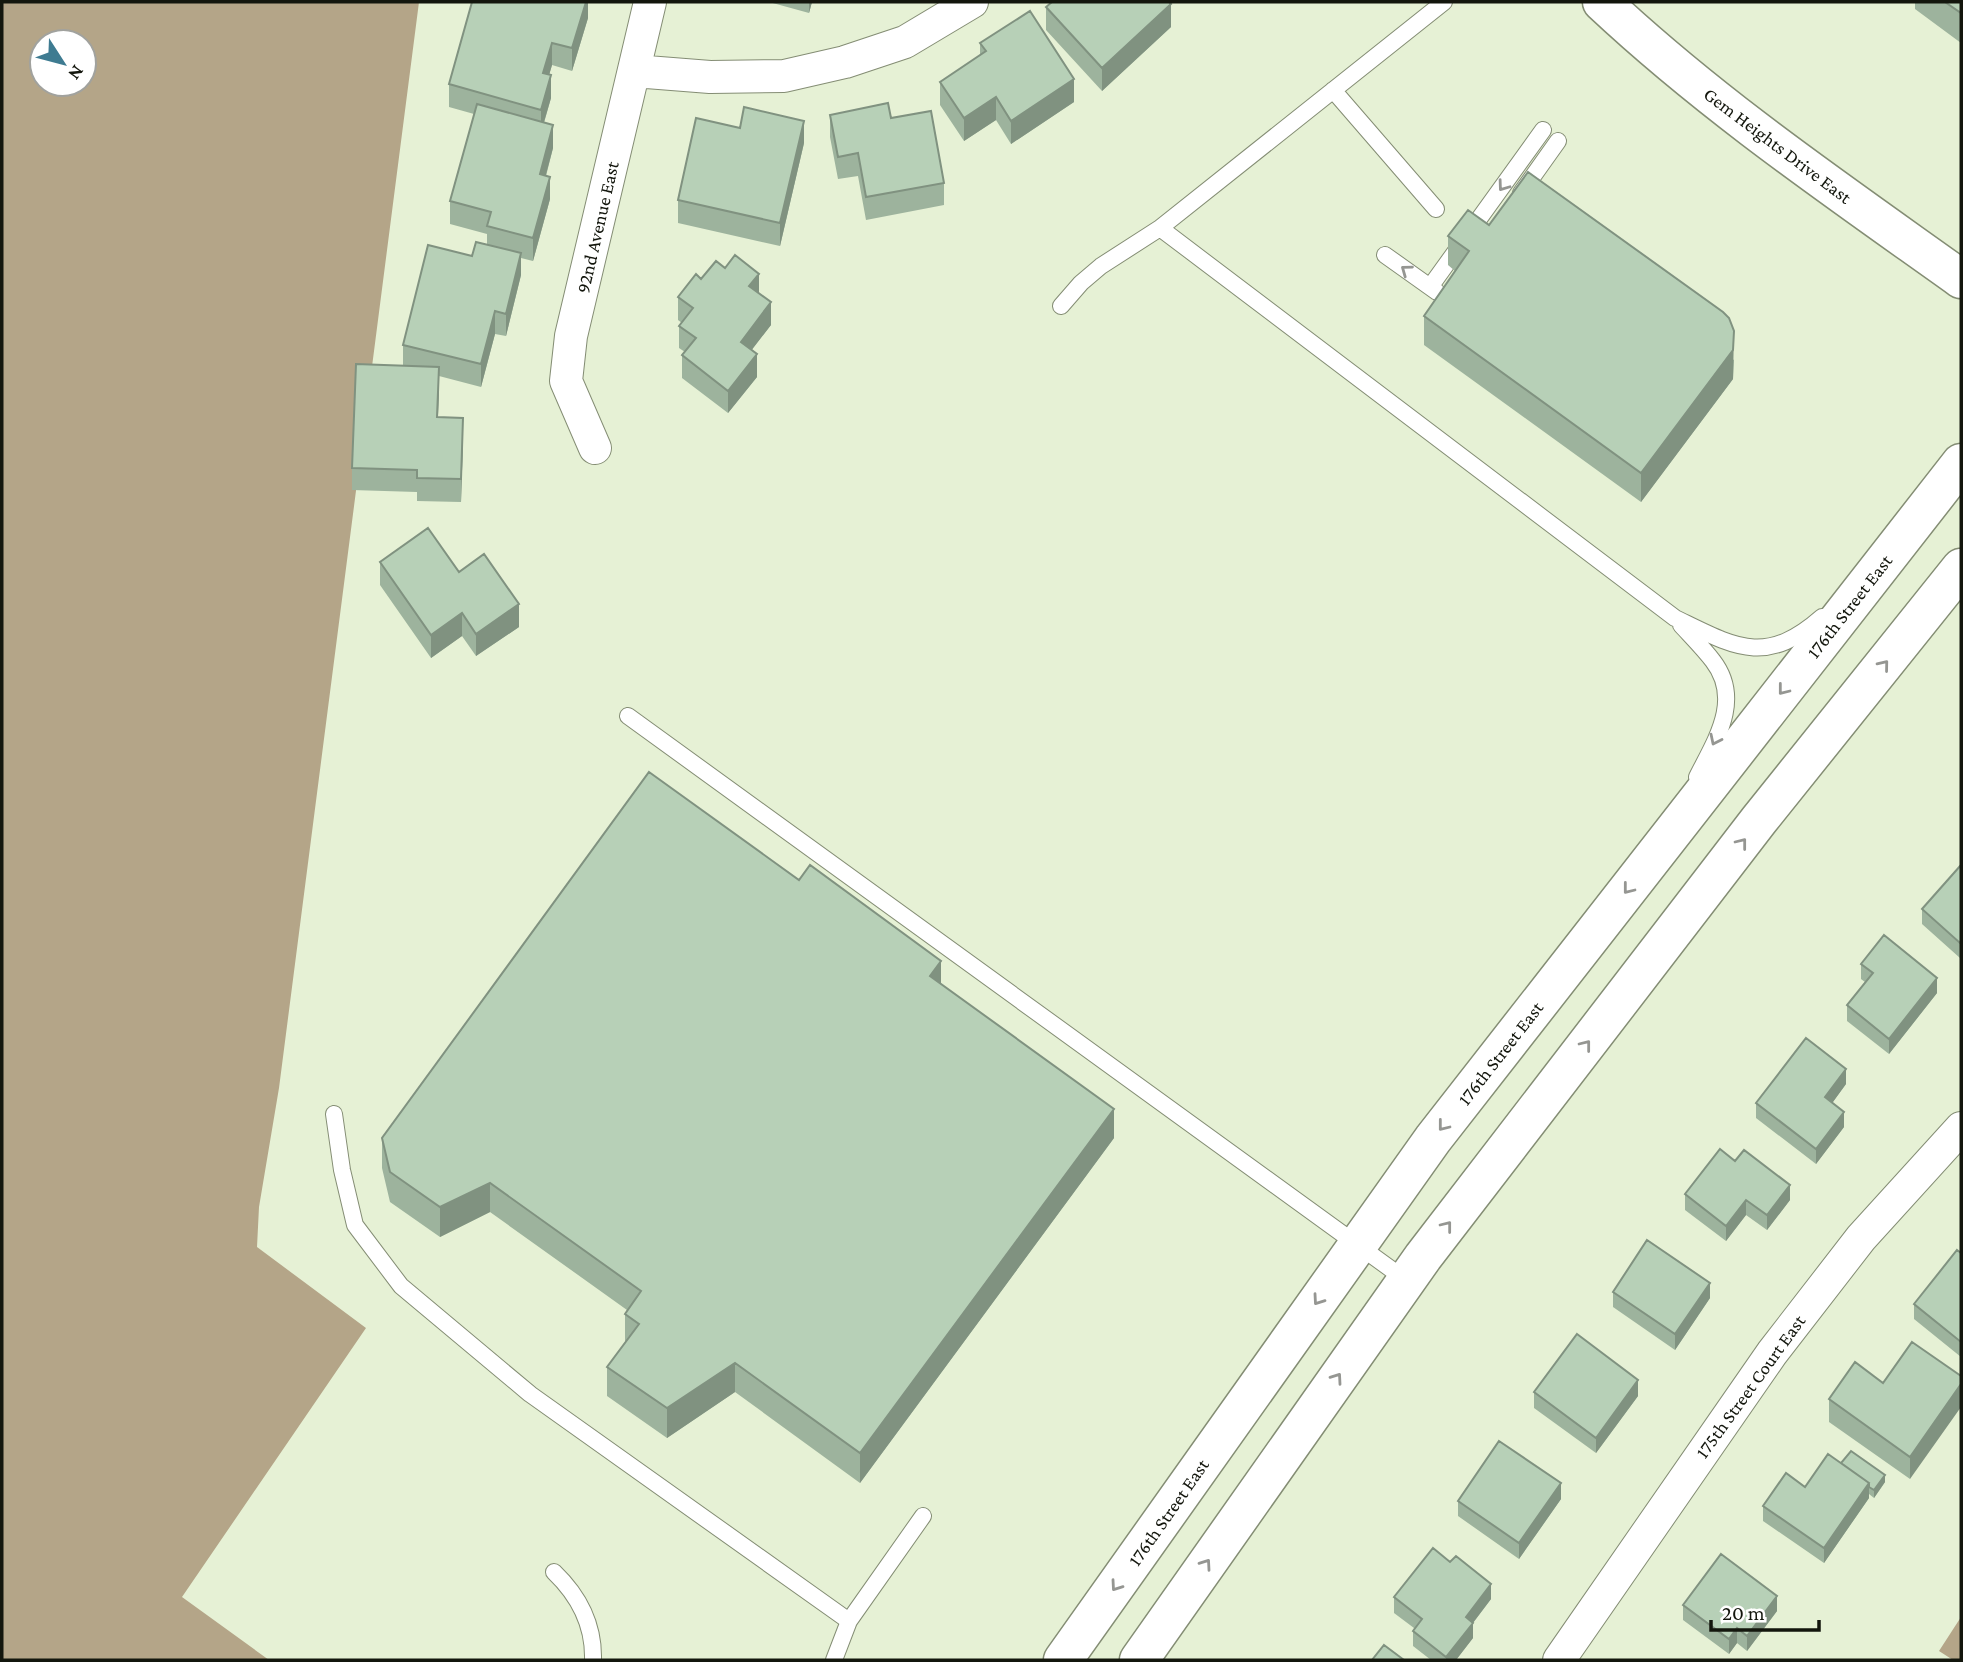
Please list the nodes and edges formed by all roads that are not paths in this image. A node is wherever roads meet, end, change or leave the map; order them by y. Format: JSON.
{"nodes":[{"id":1,"x":650,"y":2,"type":"edge"},
{"id":2,"x":972,"y":2,"type":"edge"},
{"id":3,"x":1444,"y":2,"type":"edge"},
{"id":4,"x":1602,"y":2,"type":"edge"},
{"id":5,"x":634,"y":71,"type":"junction"},
{"id":6,"x":1333,"y":90,"type":"junction"},
{"id":7,"x":1543,"y":130,"type":"dead end"},
{"id":8,"x":1558,"y":141,"type":"dead end"},
{"id":9,"x":1436,"y":209,"type":"dead end"},
{"id":10,"x":1509,"y":209,"type":"edge"},
{"id":11,"x":1160,"y":228,"type":"junction"},
{"id":12,"x":1385,"y":255,"type":"dead end"},
{"id":13,"x":1961,"y":279,"type":"edge"},
{"id":14,"x":1430,"y":287,"type":"junction"},
{"id":15,"x":1453,"y":287,"type":"edge"},
{"id":16,"x":1061,"y":306,"type":"dead end"},
{"id":17,"x":596,"y":448,"type":"dead end"},
{"id":18,"x":1961,"y":463,"type":"edge"},
{"id":19,"x":1934,"y":498,"type":"junction"},
{"id":20,"x":1961,"y":568,"type":"edge"},
{"id":21,"x":1675,"y":618,"type":"junction"},
{"id":22,"x":628,"y":716,"type":"dead end"},
{"id":23,"x":1664,"y":842,"type":"junction"},
{"id":24,"x":334,"y":1114,"type":"dead end"},
{"id":25,"x":1955,"y":1146,"type":"edge"},
{"id":26,"x":1358,"y":1245,"type":"junction"},
{"id":27,"x":1406,"y":1280,"type":"junction"},
{"id":28,"x":923,"y":1516,"type":"dead end"},
{"id":29,"x":554,"y":1572,"type":"dead end"},
{"id":30,"x":849,"y":1621,"type":"junction"},
{"id":31,"x":1567,"y":1657,"type":"edge"},
{"id":32,"x":593,"y":1660,"type":"edge"},
{"id":33,"x":834,"y":1660,"type":"edge"},
{"id":34,"x":1063,"y":1660,"type":"edge"},
{"id":35,"x":1139,"y":1660,"type":"edge"}],
"edges":[{"from":1,"to":5,"type":"street","name":"92nd Avenue East"},
{"from":2,"to":5,"type":"street"},
{"from":3,"to":6,"type":"lane"},
{"from":4,"to":13,"type":"main road","name":"Gem Heights Drive East"},
{"from":5,"to":17,"type":"street","name":"92nd Avenue East"},
{"from":6,"to":9,"type":"lane"},
{"from":6,"to":11,"type":"lane"},
{"from":7,"to":14,"type":"lane","one_way":true},
{"from":8,"to":10,"type":"lane"},
{"from":11,"to":16,"type":"lane"},
{"from":11,"to":21,"type":"lane"},
{"from":14,"to":12,"type":"lane","one_way":true},
{"from":14,"to":15,"type":"lane"},
{"from":18,"to":19,"type":"main road","name":"176th Street East"},
{"from":19,"to":21,"type":"lane"},
{"from":19,"to":23,"type":"main road","name":"176th Street East","one_way":true},
{"from":27,"to":20,"type":"main road","one_way":true},
{"from":21,"to":23,"type":"lane","one_way":true},
{"from":22,"to":26,"type":"lane"},
{"from":23,"to":26,"type":"main road","name":"176th Street East","one_way":true},
{"from":24,"to":30,"type":"lane"},
{"from":25,"to":31,"type":"street","name":"175th Street Court East"},
{"from":26,"to":27,"type":"lane"},
{"from":26,"to":34,"type":"main road","name":"176th Street East","one_way":true},
{"from":35,"to":27,"type":"main road","one_way":true},
{"from":28,"to":30,"type":"lane"},
{"from":29,"to":32,"type":"lane"},
{"from":30,"to":33,"type":"lane"}]}
